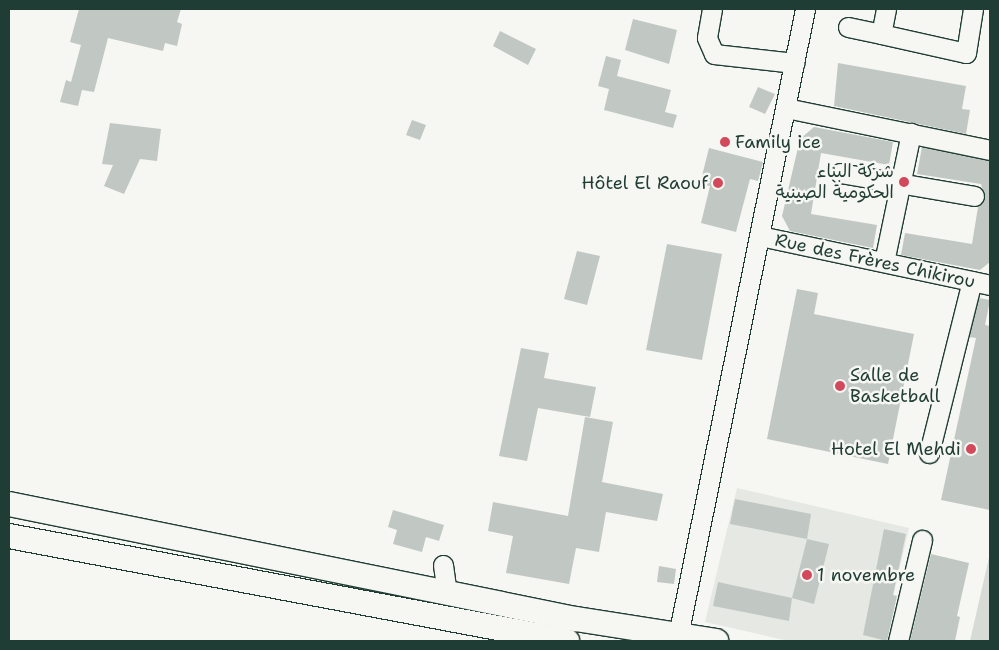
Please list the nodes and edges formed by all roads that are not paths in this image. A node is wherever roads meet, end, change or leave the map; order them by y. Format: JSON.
{"nodes":[{"id":1,"x":712,"y":9,"type":"edge"},
{"id":2,"x":805,"y":9,"type":"edge"},
{"id":3,"x":886,"y":9,"type":"edge"},
{"id":4,"x":973,"y":9,"type":"edge"},
{"id":5,"x":848,"y":27,"type":"dead end"},
{"id":6,"x":881,"y":34,"type":"junction"},
{"id":7,"x":794,"y":62,"type":"junction"},
{"id":8,"x":786,"y":108,"type":"junction"},
{"id":9,"x":910,"y":133,"type":"junction"},
{"id":10,"x":990,"y":150,"type":"edge"},
{"id":11,"x":840,"y":173,"type":"dead end"},
{"id":12,"x":902,"y":183,"type":"junction"},
{"id":13,"x":974,"y":196,"type":"dead end"},
{"id":14,"x":760,"y":236,"type":"junction"},
{"id":15,"x":884,"y":262,"type":"junction"},
{"id":16,"x":972,"y":281,"type":"junction"},
{"id":17,"x":990,"y":285,"type":"edge"},
{"id":18,"x":929,"y":453,"type":"dead end"},
{"id":19,"x":9,"y":504,"type":"edge"},
{"id":20,"x":9,"y":536,"type":"edge"},
{"id":21,"x":922,"y":540,"type":"dead end"},
{"id":22,"x":443,"y":565,"type":"dead end"},
{"id":23,"x":447,"y":593,"type":"junction"},
{"id":24,"x":678,"y":637,"type":"edge"},
{"id":25,"x":567,"y":641,"type":"edge"},
{"id":26,"x":716,"y":641,"type":"edge"},
{"id":27,"x":898,"y":641,"type":"edge"}],
"edges":[{"from":1,"to":7,"type":"street"},
{"from":2,"to":7,"type":"street"},
{"from":3,"to":6,"type":"street"},
{"from":4,"to":6,"type":"street"},
{"from":5,"to":6,"type":"street"},
{"from":7,"to":8,"type":"street"},
{"from":8,"to":9,"type":"street"},
{"from":8,"to":14,"type":"street"},
{"from":9,"to":10,"type":"street"},
{"from":9,"to":12,"type":"street"},
{"from":11,"to":12,"type":"street"},
{"from":12,"to":13,"type":"street"},
{"from":12,"to":15,"type":"street"},
{"from":14,"to":15,"type":"street","name":"Rue des Frères Chikirou"},
{"from":14,"to":24,"type":"street"},
{"from":15,"to":16,"type":"street","name":"Rue des Frères Chikirou"},
{"from":16,"to":17,"type":"street","name":"Rue des Frères Chikirou"},
{"from":16,"to":18,"type":"street"},
{"from":19,"to":23,"type":"main road"},
{"from":20,"to":25,"type":"main road"},
{"from":21,"to":27,"type":"street"},
{"from":22,"to":23,"type":"street"},
{"from":23,"to":24,"type":"main road"},
{"from":24,"to":26,"type":"main road"}]}
